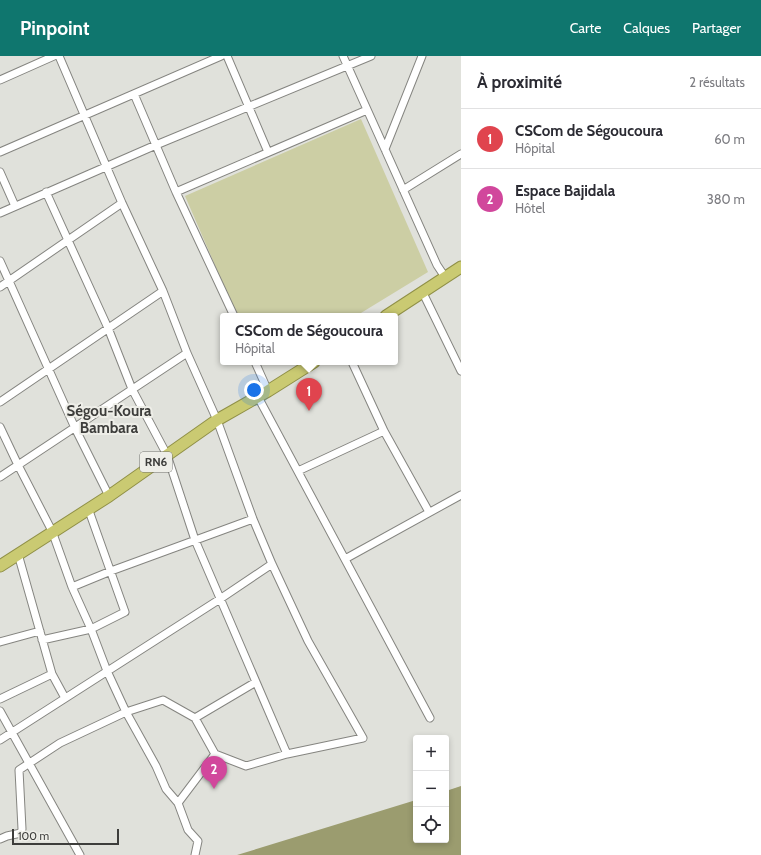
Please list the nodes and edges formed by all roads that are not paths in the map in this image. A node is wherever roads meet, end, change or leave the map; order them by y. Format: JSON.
{"nodes":[{"id":1,"x":54,"y":56,"type":"edge"},
{"id":2,"x":59,"y":56,"type":"edge"},
{"id":3,"x":221,"y":56,"type":"edge"},
{"id":4,"x":227,"y":56,"type":"edge"},
{"id":5,"x":343,"y":56,"type":"edge"},
{"id":6,"x":371,"y":56,"type":"edge"},
{"id":7,"x":422,"y":56,"type":"edge"},
{"id":8,"x":347,"y":66,"type":"junction"},
{"id":9,"x":0,"y":80,"type":"edge"},
{"id":10,"x":134,"y":94,"type":"junction"},
{"id":11,"x":249,"y":106,"type":"junction"},
{"id":12,"x":367,"y":110,"type":"junction"},
{"id":13,"x":84,"y":115,"type":"junction"},
{"id":14,"x":156,"y":145,"type":"junction"},
{"id":15,"x":385,"y":149,"type":"junction"},
{"id":16,"x":0,"y":152,"type":"edge"},
{"id":17,"x":268,"y":152,"type":"junction"},
{"id":18,"x":461,"y":154,"type":"edge"},
{"id":19,"x":106,"y":166,"type":"junction"},
{"id":20,"x":0,"y":172,"type":"edge"},
{"id":21,"x":403,"y":190,"type":"junction"},
{"id":22,"x":46,"y":192,"type":"junction"},
{"id":23,"x":176,"y":192,"type":"junction"},
{"id":24,"x":122,"y":203,"type":"junction"},
{"id":25,"x":15,"y":206,"type":"junction"},
{"id":26,"x":0,"y":213,"type":"edge"},
{"id":27,"x":68,"y":241,"type":"junction"},
{"id":28,"x":0,"y":261,"type":"edge"},
{"id":29,"x":461,"y":267,"type":"edge"},
{"id":30,"x":445,"y":277,"type":"junction"},
{"id":31,"x":9,"y":281,"type":"junction"},
{"id":32,"x":0,"y":288,"type":"edge"},
{"id":33,"x":163,"y":291,"type":"junction"},
{"id":34,"x":422,"y":293,"type":"junction"},
{"id":35,"x":233,"y":313,"type":"edge"},
{"id":36,"x":391,"y":313,"type":"edge"},
{"id":37,"x":108,"y":328,"type":"junction"},
{"id":38,"x":187,"y":353,"type":"junction"},
{"id":39,"x":256,"y":365,"type":"edge"},
{"id":40,"x":309,"y":365,"type":"edge"},
{"id":41,"x":353,"y":365,"type":"edge"},
{"id":42,"x":48,"y":369,"type":"junction"},
{"id":43,"x":461,"y":371,"type":"edge"},
{"id":44,"x":132,"y":389,"type":"junction"},
{"id":45,"x":268,"y":391,"type":"junction"},
{"id":46,"x":258,"y":397,"type":"junction"},
{"id":47,"x":0,"y":402,"type":"edge"},
{"id":48,"x":216,"y":420,"type":"junction"},
{"id":49,"x":0,"y":427,"type":"edge"},
{"id":50,"x":74,"y":428,"type":"junction"},
{"id":51,"x":384,"y":431,"type":"junction"},
{"id":52,"x":167,"y":455,"type":"junction"},
{"id":53,"x":18,"y":465,"type":"junction"},
{"id":54,"x":298,"y":471,"type":"junction"},
{"id":55,"x":0,"y":477,"type":"edge"},
{"id":56,"x":461,"y":494,"type":"edge"},
{"id":57,"x":109,"y":496,"type":"junction"},
{"id":58,"x":88,"y":508,"type":"junction"},
{"id":59,"x":430,"y":512,"type":"junction"},
{"id":60,"x":253,"y":519,"type":"junction"},
{"id":61,"x":52,"y":531,"type":"junction"},
{"id":62,"x":196,"y":540,"type":"junction"},
{"id":63,"x":18,"y":554,"type":"junction"},
{"id":64,"x":345,"y":559,"type":"junction"},
{"id":65,"x":272,"y":564,"type":"junction"},
{"id":66,"x":0,"y":566,"type":"edge"},
{"id":67,"x":111,"y":571,"type":"junction"},
{"id":68,"x":72,"y":587,"type":"junction"},
{"id":69,"x":220,"y":599,"type":"junction"},
{"id":70,"x":91,"y":629,"type":"junction"},
{"id":71,"x":40,"y":631,"type":"junction"},
{"id":72,"x":42,"y":640,"type":"junction"},
{"id":73,"x":0,"y":642,"type":"edge"},
{"id":74,"x":107,"y":671,"type":"junction"},
{"id":75,"x":52,"y":674,"type":"junction"},
{"id":76,"x":256,"y":682,"type":"junction"},
{"id":77,"x":65,"y":698,"type":"junction"},
{"id":78,"x":0,"y":699,"type":"edge"},
{"id":79,"x":0,"y":711,"type":"edge"},
{"id":80,"x":126,"y":712,"type":"junction"},
{"id":81,"x":195,"y":718,"type":"junction"},
{"id":82,"x":430,"y":718,"type":"dead end"},
{"id":83,"x":12,"y":732,"type":"junction"},
{"id":84,"x":0,"y":740,"type":"edge"},
{"id":85,"x":215,"y":754,"type":"junction"},
{"id":86,"x":287,"y":754,"type":"junction"},
{"id":87,"x":29,"y":764,"type":"junction"},
{"id":88,"x":178,"y":803,"type":"junction"},
{"id":89,"x":0,"y":839,"type":"edge"},
{"id":90,"x":80,"y":855,"type":"edge"},
{"id":91,"x":196,"y":855,"type":"edge"}],
"edges":[{"from":1,"to":9,"type":"street"},
{"from":2,"to":13,"type":"street"},
{"from":3,"to":10,"type":"street"},
{"from":4,"to":11,"type":"street"},
{"from":5,"to":8,"type":"street"},
{"from":6,"to":8,"type":"street"},
{"from":7,"to":15,"type":"street"},
{"from":8,"to":11,"type":"street"},
{"from":8,"to":12,"type":"street"},
{"from":10,"to":13,"type":"street"},
{"from":10,"to":14,"type":"street"},
{"from":11,"to":14,"type":"street"},
{"from":11,"to":17,"type":"street"},
{"from":12,"to":15,"type":"street"},
{"from":12,"to":17,"type":"street"},
{"from":13,"to":16,"type":"street"},
{"from":13,"to":19,"type":"street"},
{"from":14,"to":19,"type":"street"},
{"from":14,"to":23,"type":"street"},
{"from":15,"to":21,"type":"street"},
{"from":17,"to":23,"type":"street"},
{"from":18,"to":21,"type":"street"},
{"from":19,"to":22,"type":"street"},
{"from":19,"to":24,"type":"street"},
{"from":20,"to":25,"type":"street"},
{"from":21,"to":30,"type":"street"},
{"from":22,"to":25,"type":"street"},
{"from":22,"to":27,"type":"street"},
{"from":23,"to":35,"type":"street"},
{"from":24,"to":27,"type":"street"},
{"from":24,"to":33,"type":"street"},
{"from":25,"to":26,"type":"street"},
{"from":27,"to":31,"type":"street"},
{"from":27,"to":37,"type":"street"},
{"from":28,"to":31,"type":"street"},
{"from":29,"to":30,"type":"highway"},
{"from":30,"to":34,"type":"highway"},
{"from":31,"to":32,"type":"street"},
{"from":31,"to":42,"type":"street"},
{"from":33,"to":37,"type":"street"},
{"from":33,"to":38,"type":"street"},
{"from":34,"to":36,"type":"highway"},
{"from":34,"to":43,"type":"street"},
{"from":37,"to":42,"type":"street"},
{"from":37,"to":44,"type":"street"},
{"from":38,"to":44,"type":"street"},
{"from":38,"to":48,"type":"street"},
{"from":39,"to":45,"type":"street"},
{"from":40,"to":45,"type":"highway","number":"RN6"},
{"from":41,"to":51,"type":"street"},
{"from":42,"to":47,"type":"street"},
{"from":42,"to":50,"type":"street"},
{"from":44,"to":50,"type":"street"},
{"from":44,"to":52,"type":"street"},
{"from":45,"to":46,"type":"highway","number":"RN6"},
{"from":46,"to":48,"type":"highway","number":"RN6"},
{"from":46,"to":54,"type":"street"},
{"from":48,"to":52,"type":"highway","number":"RN6"},
{"from":48,"to":60,"type":"street"},
{"from":49,"to":53,"type":"street"},
{"from":50,"to":53,"type":"street"},
{"from":50,"to":57,"type":"street"},
{"from":51,"to":54,"type":"street"},
{"from":51,"to":59,"type":"street"},
{"from":52,"to":57,"type":"highway","number":"RN6"},
{"from":52,"to":62,"type":"street"},
{"from":53,"to":55,"type":"street"},
{"from":53,"to":61,"type":"street"},
{"from":54,"to":64,"type":"street"},
{"from":56,"to":59,"type":"street"},
{"from":57,"to":58,"type":"highway","number":"RN6"},
{"from":58,"to":61,"type":"highway","number":"RN6"},
{"from":58,"to":67,"type":"street"},
{"from":59,"to":64,"type":"street"},
{"from":60,"to":62,"type":"street"},
{"from":60,"to":65,"type":"street"},
{"from":61,"to":63,"type":"highway","number":"RN6"},
{"from":61,"to":68,"type":"street"},
{"from":62,"to":67,"type":"street"},
{"from":62,"to":69,"type":"street"},
{"from":63,"to":66,"type":"highway","number":"RN6"},
{"from":63,"to":71,"type":"street"},
{"from":64,"to":82,"type":"street"},
{"from":65,"to":69,"type":"street"},
{"from":65,"to":86,"type":"street"},
{"from":67,"to":68,"type":"street"},
{"from":67,"to":70,"type":"street"},
{"from":68,"to":70,"type":"street"},
{"from":69,"to":74,"type":"street"},
{"from":69,"to":76,"type":"street"},
{"from":70,"to":72,"type":"street"},
{"from":70,"to":74,"type":"street"},
{"from":71,"to":72,"type":"street"},
{"from":71,"to":73,"type":"street"},
{"from":72,"to":75,"type":"street"},
{"from":74,"to":77,"type":"street"},
{"from":74,"to":80,"type":"street"},
{"from":75,"to":77,"type":"street"},
{"from":75,"to":78,"type":"street"},
{"from":76,"to":81,"type":"street"},
{"from":76,"to":86,"type":"street"},
{"from":77,"to":83,"type":"street"},
{"from":79,"to":83,"type":"street"},
{"from":80,"to":81,"type":"street"},
{"from":80,"to":87,"type":"street"},
{"from":80,"to":88,"type":"street"},
{"from":81,"to":85,"type":"street"},
{"from":83,"to":84,"type":"street"},
{"from":83,"to":87,"type":"street"},
{"from":85,"to":86,"type":"street"},
{"from":85,"to":88,"type":"street"},
{"from":87,"to":89,"type":"street"},
{"from":87,"to":90,"type":"street"},
{"from":88,"to":91,"type":"street"}]}
